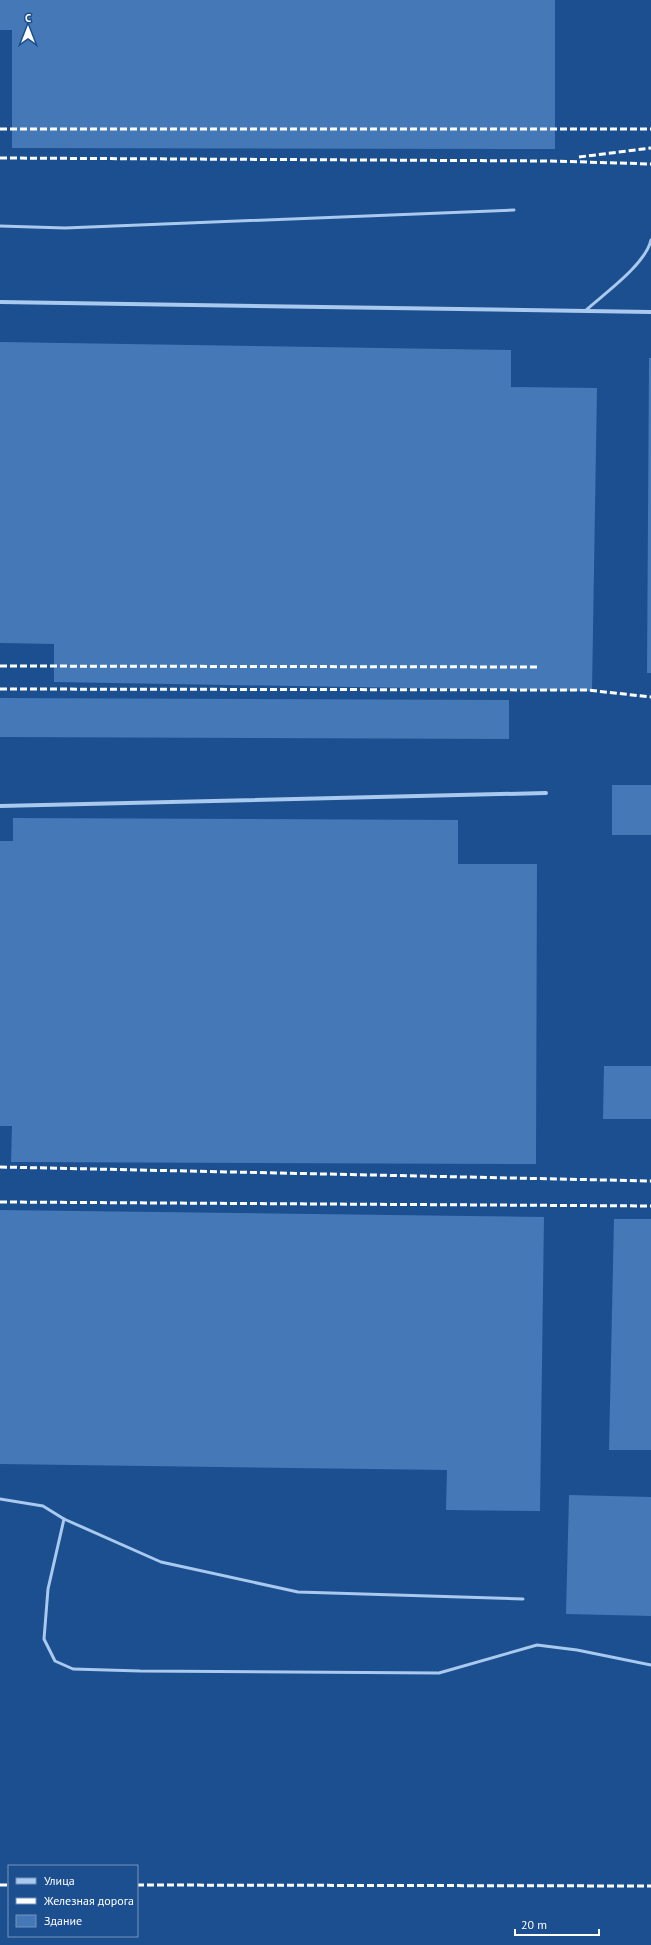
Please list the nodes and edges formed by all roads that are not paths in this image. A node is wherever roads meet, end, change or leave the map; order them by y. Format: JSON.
{"nodes":[{"id":1,"x":514,"y":210,"type":"dead end"},
{"id":2,"x":0,"y":226,"type":"edge"},
{"id":3,"x":651,"y":240,"type":"edge"},
{"id":4,"x":0,"y":302,"type":"edge"},
{"id":5,"x":585,"y":311,"type":"junction"},
{"id":6,"x":651,"y":312,"type":"edge"},
{"id":7,"x":546,"y":794,"type":"dead end"},
{"id":8,"x":0,"y":806,"type":"edge"},
{"id":9,"x":0,"y":1499,"type":"edge"},
{"id":10,"x":64,"y":1519,"type":"junction"},
{"id":11,"x":522,"y":1600,"type":"dead end"},
{"id":12,"x":651,"y":1665,"type":"edge"}],
"edges":[{"from":1,"to":2,"type":"lane"},
{"from":3,"to":5,"type":"lane"},
{"from":4,"to":5,"type":"street"},
{"from":5,"to":6,"type":"street"},
{"from":7,"to":8,"type":"street"},
{"from":9,"to":10,"type":"lane"},
{"from":10,"to":11,"type":"lane"},
{"from":10,"to":12,"type":"lane"}]}
